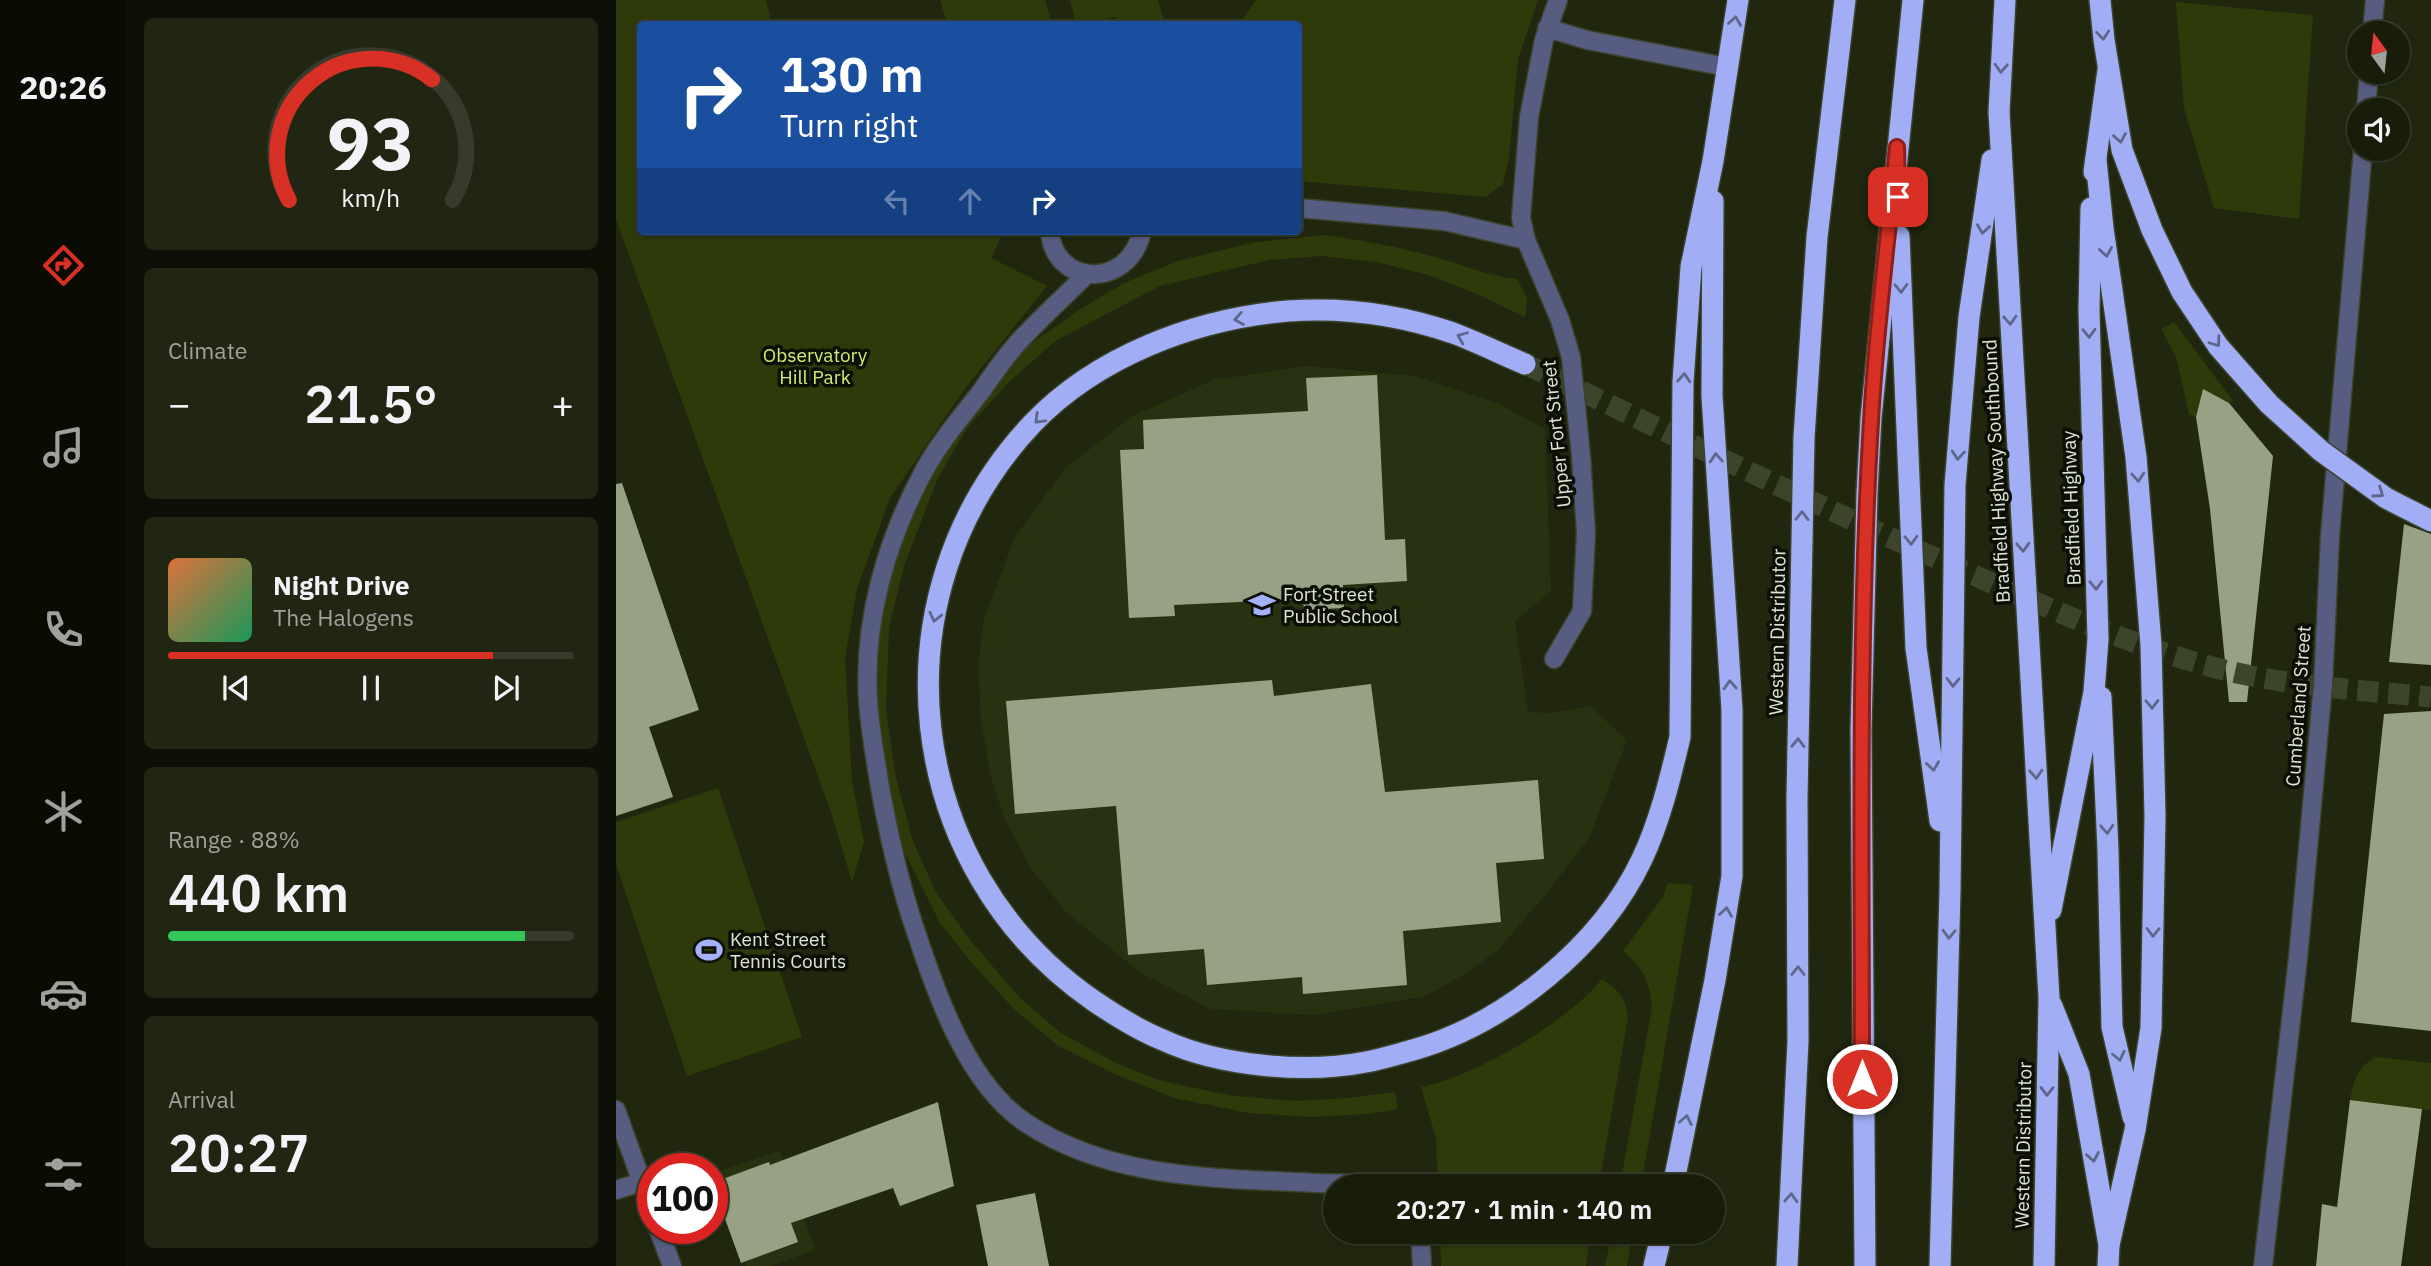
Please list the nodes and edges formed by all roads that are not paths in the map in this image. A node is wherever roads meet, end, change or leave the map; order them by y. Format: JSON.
{"nodes":[{"id":1,"x":1558,"y":0,"type":"edge"},
{"id":2,"x":1738,"y":0,"type":"edge"},
{"id":3,"x":1845,"y":0,"type":"edge"},
{"id":4,"x":1913,"y":0,"type":"edge"},
{"id":5,"x":2005,"y":0,"type":"edge"},
{"id":6,"x":2100,"y":0,"type":"edge"},
{"id":7,"x":2375,"y":0,"type":"edge"},
{"id":8,"x":2373,"y":21,"type":"edge"},
{"id":9,"x":1548,"y":28,"type":"junction"},
{"id":10,"x":1727,"y":67,"type":"junction"},
{"id":11,"x":2108,"y":71,"type":"junction"},
{"id":12,"x":1999,"y":113,"type":"junction"},
{"id":13,"x":1897,"y":147,"type":"junction"},
{"id":14,"x":2096,"y":160,"type":"junction"},
{"id":15,"x":1713,"y":161,"type":"junction"},
{"id":16,"x":2362,"y":161,"type":"edge"},
{"id":17,"x":1302,"y":208,"type":"edge"},
{"id":18,"x":1050,"y":235,"type":"edge"},
{"id":19,"x":1142,"y":235,"type":"edge"},
{"id":20,"x":1526,"y":240,"type":"junction"},
{"id":21,"x":1087,"y":274,"type":"junction"},
{"id":22,"x":1525,"y":364,"type":"tunnel mouth"},
{"id":23,"x":2431,"y":521,"type":"edge"},
{"id":24,"x":2098,"y":639,"type":"junction"},
{"id":25,"x":1555,"y":659,"type":"dead end"},
{"id":26,"x":1950,"y":891,"type":"junction"},
{"id":27,"x":2045,"y":940,"type":"junction"},
{"id":28,"x":2049,"y":998,"type":"junction"},
{"id":29,"x":616,"y":1110,"type":"edge"},
{"id":30,"x":2136,"y":1130,"type":"junction"},
{"id":31,"x":637,"y":1168,"type":"edge"},
{"id":32,"x":1676,"y":1174,"type":"edge"},
{"id":33,"x":1323,"y":1183,"type":"edge"},
{"id":34,"x":637,"y":1184,"type":"edge"},
{"id":35,"x":616,"y":1190,"type":"edge"},
{"id":36,"x":664,"y":1244,"type":"edge"},
{"id":37,"x":1421,"y":1244,"type":"edge"},
{"id":38,"x":1659,"y":1244,"type":"edge"},
{"id":39,"x":1667,"y":1244,"type":"edge"},
{"id":40,"x":2108,"y":1256,"type":"edge"},
{"id":41,"x":672,"y":1266,"type":"edge"},
{"id":42,"x":1422,"y":1266,"type":"edge"},
{"id":43,"x":1654,"y":1266,"type":"edge"},
{"id":44,"x":1664,"y":1266,"type":"edge"},
{"id":45,"x":1787,"y":1266,"type":"edge"},
{"id":46,"x":1864,"y":1266,"type":"edge"},
{"id":47,"x":1940,"y":1266,"type":"edge"},
{"id":48,"x":2044,"y":1266,"type":"edge"},
{"id":49,"x":2263,"y":1266,"type":"edge"}],
"edges":[{"from":1,"to":9,"type":"street","name":"Upper Fort Street"},
{"from":10,"to":2,"type":"highway","one_way":true},
{"from":45,"to":3,"type":"highway","name":"Western Distributor","one_way":true},
{"from":4,"to":13,"type":"highway"},
{"from":5,"to":12,"type":"highway","name":"Bradfield Highway Southbound","one_way":true},
{"from":6,"to":11,"type":"highway","one_way":true},
{"from":7,"to":8,"type":"street"},
{"from":9,"to":10,"type":"street"},
{"from":9,"to":20,"type":"street","name":"Upper Fort Street"},
{"from":10,"to":15,"type":"highway"},
{"from":11,"to":14,"type":"highway","name":"Bradfield Highway"},
{"from":11,"to":23,"type":"highway","one_way":true,"bridge":true},
{"from":12,"to":26,"type":"highway","one_way":true},
{"from":12,"to":27,"type":"highway","name":"Bradfield Highway Southbound","one_way":true},
{"from":13,"to":26,"type":"highway","one_way":true},
{"from":13,"to":46,"type":"highway"},
{"from":14,"to":24,"type":"highway","name":"Bradfield Highway","one_way":true},
{"from":14,"to":30,"type":"highway","one_way":true},
{"from":22,"to":15,"type":"highway","one_way":true},
{"from":32,"to":15,"type":"highway","one_way":true},
{"from":16,"to":49,"type":"street","name":"Cumberland Street"},
{"from":17,"to":20,"type":"street"},
{"from":18,"to":21,"type":"street"},
{"from":19,"to":21,"type":"street"},
{"from":20,"to":25,"type":"street","name":"Upper Fort Street"},
{"from":21,"to":33,"type":"street"},
{"from":24,"to":27,"type":"highway","name":"Bradfield Highway"},
{"from":24,"to":30,"type":"highway","one_way":true},
{"from":26,"to":47,"type":"highway","one_way":true},
{"from":27,"to":28,"type":"highway","name":"Western Distributor"},
{"from":28,"to":40,"type":"highway","one_way":true},
{"from":28,"to":48,"type":"highway","name":"Western Distributor","one_way":true},
{"from":29,"to":31,"type":"street"},
{"from":30,"to":40,"type":"highway"},
{"from":34,"to":35,"type":"street"},
{"from":36,"to":41,"type":"street"},
{"from":37,"to":42,"type":"street"},
{"from":38,"to":43,"type":"highway"},
{"from":39,"to":44,"type":"highway"}]}
